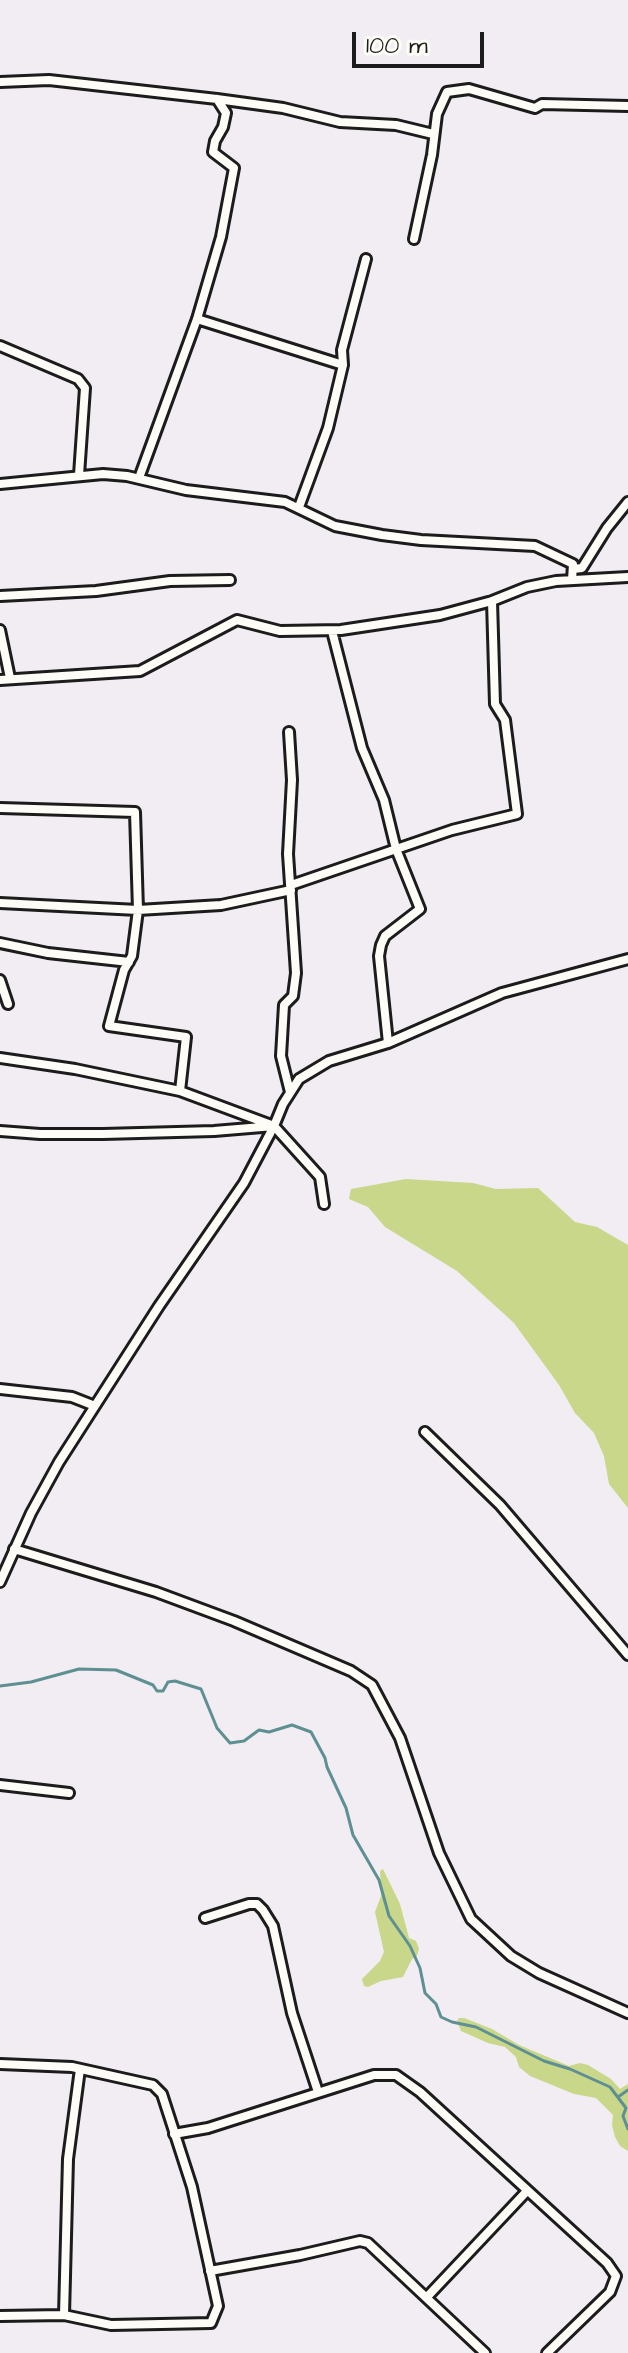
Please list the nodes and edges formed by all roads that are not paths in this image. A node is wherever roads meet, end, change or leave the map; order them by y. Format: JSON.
{"nodes":[{"id":1,"x":0,"y":82,"type":"edge"},
{"id":2,"x":217,"y":99,"type":"junction"},
{"id":3,"x":628,"y":106,"type":"edge"},
{"id":4,"x":433,"y":134,"type":"junction"},
{"id":5,"x":414,"y":239,"type":"dead end"},
{"id":6,"x":366,"y":259,"type":"dead end"},
{"id":7,"x":197,"y":319,"type":"junction"},
{"id":8,"x":0,"y":346,"type":"edge"},
{"id":9,"x":343,"y":365,"type":"junction"},
{"id":10,"x":79,"y":475,"type":"junction"},
{"id":11,"x":139,"y":478,"type":"junction"},
{"id":12,"x":0,"y":484,"type":"edge"},
{"id":13,"x":628,"y":502,"type":"edge"},
{"id":14,"x":299,"y":507,"type":"junction"},
{"id":15,"x":573,"y":569,"type":"junction"},
{"id":16,"x":628,"y":577,"type":"edge"},
{"id":17,"x":230,"y":580,"type":"dead end"},
{"id":18,"x":572,"y":580,"type":"junction"},
{"id":19,"x":0,"y":596,"type":"edge"},
{"id":20,"x":492,"y":601,"type":"junction"},
{"id":21,"x":0,"y":630,"type":"edge"},
{"id":22,"x":332,"y":631,"type":"junction"},
{"id":23,"x":5,"y":679,"type":"edge"},
{"id":24,"x":289,"y":732,"type":"dead end"},
{"id":25,"x":0,"y":808,"type":"edge"},
{"id":26,"x":396,"y":849,"type":"junction"},
{"id":27,"x":291,"y":888,"type":"junction"},
{"id":28,"x":0,"y":903,"type":"edge"},
{"id":29,"x":138,"y":910,"type":"junction"},
{"id":30,"x":0,"y":943,"type":"edge"},
{"id":31,"x":628,"y":959,"type":"edge"},
{"id":32,"x":129,"y":962,"type":"junction"},
{"id":33,"x":0,"y":980,"type":"edge"},
{"id":34,"x":8,"y":1004,"type":"dead end"},
{"id":35,"x":388,"y":1043,"type":"junction"},
{"id":36,"x":0,"y":1058,"type":"edge"},
{"id":37,"x":180,"y":1091,"type":"junction"},
{"id":38,"x":290,"y":1092,"type":"junction"},
{"id":39,"x":274,"y":1126,"type":"junction"},
{"id":40,"x":0,"y":1131,"type":"edge"},
{"id":41,"x":324,"y":1204,"type":"dead end"},
{"id":42,"x":0,"y":1389,"type":"edge"},
{"id":43,"x":95,"y":1406,"type":"junction"},
{"id":44,"x":425,"y":1432,"type":"dead end"},
{"id":45,"x":14,"y":1549,"type":"junction"},
{"id":46,"x":0,"y":1582,"type":"edge"},
{"id":47,"x":628,"y":1655,"type":"edge"},
{"id":48,"x":0,"y":1785,"type":"edge"},
{"id":49,"x":69,"y":1793,"type":"dead end"},
{"id":50,"x":205,"y":1918,"type":"dead end"},
{"id":51,"x":628,"y":2013,"type":"edge"},
{"id":52,"x":0,"y":2064,"type":"edge"},
{"id":53,"x":80,"y":2069,"type":"junction"},
{"id":54,"x":318,"y":2092,"type":"junction"},
{"id":55,"x":174,"y":2134,"type":"junction"},
{"id":56,"x":527,"y":2191,"type":"junction"},
{"id":57,"x":210,"y":2271,"type":"junction"},
{"id":58,"x":427,"y":2297,"type":"junction"},
{"id":59,"x":64,"y":2315,"type":"junction"},
{"id":60,"x":0,"y":2316,"type":"edge"},
{"id":61,"x":485,"y":2353,"type":"edge"},
{"id":62,"x":547,"y":2353,"type":"edge"}],
"edges":[{"from":1,"to":2,"type":"street"},
{"from":2,"to":4,"type":"street"},
{"from":2,"to":7,"type":"street"},
{"from":3,"to":4,"type":"street"},
{"from":4,"to":5,"type":"street"},
{"from":6,"to":9,"type":"street"},
{"from":7,"to":9,"type":"street"},
{"from":7,"to":11,"type":"street"},
{"from":8,"to":10,"type":"street"},
{"from":9,"to":14,"type":"street"},
{"from":10,"to":11,"type":"street"},
{"from":10,"to":12,"type":"street"},
{"from":11,"to":14,"type":"street"},
{"from":13,"to":15,"type":"street"},
{"from":14,"to":15,"type":"street"},
{"from":15,"to":18,"type":"street"},
{"from":16,"to":18,"type":"street"},
{"from":17,"to":19,"type":"street"},
{"from":18,"to":20,"type":"street"},
{"from":20,"to":22,"type":"street"},
{"from":20,"to":26,"type":"street"},
{"from":21,"to":23,"type":"street"},
{"from":22,"to":23,"type":"street"},
{"from":22,"to":26,"type":"street"},
{"from":24,"to":27,"type":"street"},
{"from":25,"to":29,"type":"street"},
{"from":26,"to":27,"type":"street"},
{"from":26,"to":35,"type":"street"},
{"from":27,"to":29,"type":"street"},
{"from":27,"to":38,"type":"street"},
{"from":28,"to":29,"type":"street"},
{"from":29,"to":32,"type":"street"},
{"from":30,"to":32,"type":"street"},
{"from":31,"to":35,"type":"street"},
{"from":32,"to":37,"type":"street"},
{"from":33,"to":34,"type":"street"},
{"from":35,"to":38,"type":"street"},
{"from":36,"to":37,"type":"street"},
{"from":37,"to":39,"type":"street"},
{"from":38,"to":39,"type":"street"},
{"from":39,"to":40,"type":"street"},
{"from":39,"to":41,"type":"street"},
{"from":39,"to":43,"type":"street"},
{"from":42,"to":43,"type":"street"},
{"from":43,"to":45,"type":"street"},
{"from":44,"to":47,"type":"street"},
{"from":45,"to":46,"type":"street"},
{"from":45,"to":51,"type":"street"},
{"from":48,"to":49,"type":"street"},
{"from":50,"to":54,"type":"street"},
{"from":52,"to":53,"type":"street"},
{"from":53,"to":55,"type":"street"},
{"from":53,"to":59,"type":"street"},
{"from":54,"to":55,"type":"street"},
{"from":54,"to":56,"type":"street"},
{"from":55,"to":57,"type":"street"},
{"from":56,"to":58,"type":"street"},
{"from":56,"to":62,"type":"street"},
{"from":57,"to":58,"type":"street"},
{"from":57,"to":59,"type":"street"},
{"from":58,"to":61,"type":"street"},
{"from":59,"to":60,"type":"street"}]}
